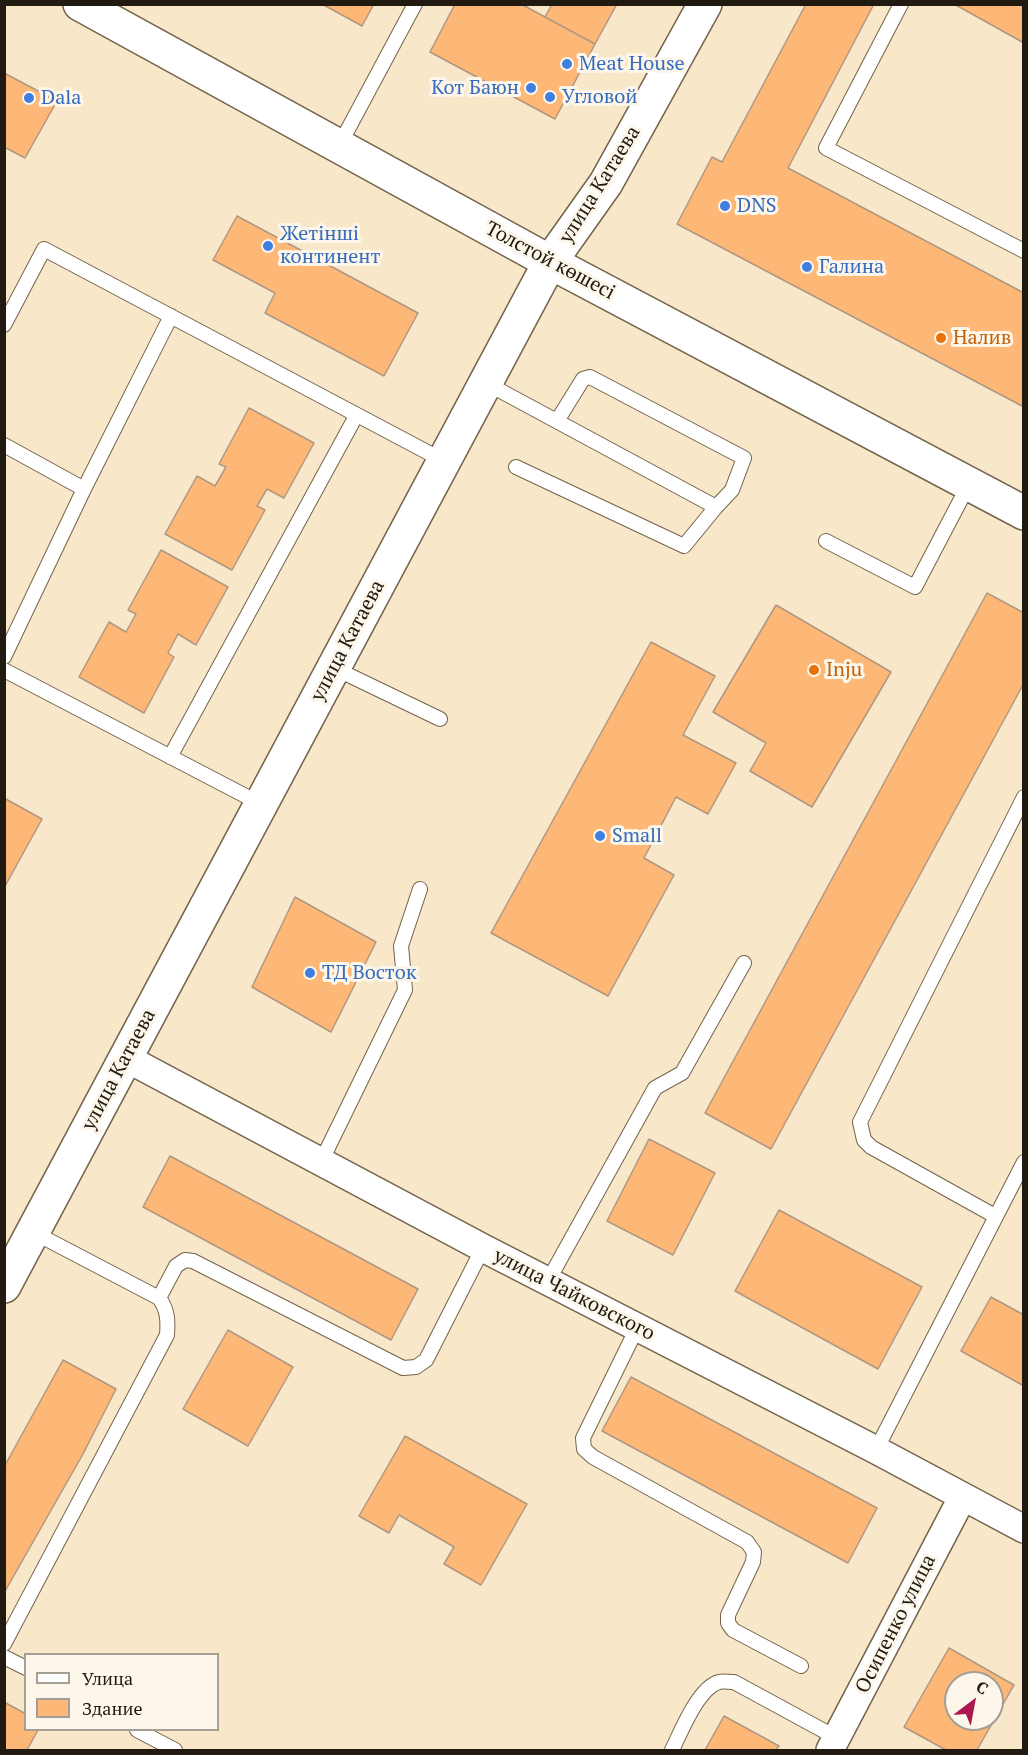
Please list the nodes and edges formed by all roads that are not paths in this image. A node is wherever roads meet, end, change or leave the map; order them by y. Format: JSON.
{"nodes":[{"id":1,"x":80,"y":4,"type":"edge"},
{"id":2,"x":416,"y":4,"type":"edge"},
{"id":3,"x":705,"y":4,"type":"edge"},
{"id":4,"x":901,"y":4,"type":"edge"},
{"id":5,"x":339,"y":146,"type":"junction"},
{"id":6,"x":1023,"y":251,"type":"edge"},
{"id":7,"x":550,"y":262,"type":"junction"},
{"id":8,"x":171,"y":316,"type":"junction"},
{"id":9,"x":4,"y":326,"type":"edge"},
{"id":10,"x":486,"y":383,"type":"junction"},
{"id":11,"x":356,"y":416,"type":"junction"},
{"id":12,"x":557,"y":421,"type":"junction"},
{"id":13,"x":4,"y":445,"type":"edge"},
{"id":14,"x":444,"y":461,"type":"junction"},
{"id":15,"x":516,"y":467,"type":"dead end"},
{"id":16,"x":969,"y":484,"type":"junction"},
{"id":17,"x":84,"y":489,"type":"junction"},
{"id":18,"x":717,"y":507,"type":"junction"},
{"id":19,"x":1023,"y":513,"type":"edge"},
{"id":20,"x":826,"y":541,"type":"dead end"},
{"id":21,"x":4,"y":657,"type":"edge"},
{"id":22,"x":334,"y":668,"type":"junction"},
{"id":23,"x":4,"y":670,"type":"edge"},
{"id":24,"x":440,"y":719,"type":"dead end"},
{"id":25,"x":170,"y":757,"type":"junction"},
{"id":26,"x":1023,"y":797,"type":"edge"},
{"id":27,"x":261,"y":804,"type":"junction"},
{"id":28,"x":420,"y":889,"type":"dead end"},
{"id":29,"x":744,"y":963,"type":"dead end"},
{"id":30,"x":126,"y":1058,"type":"junction"},
{"id":31,"x":321,"y":1162,"type":"junction"},
{"id":32,"x":1023,"y":1162,"type":"edge"},
{"id":33,"x":995,"y":1216,"type":"junction"},
{"id":34,"x":33,"y":1232,"type":"junction"},
{"id":35,"x":483,"y":1248,"type":"junction"},
{"id":36,"x":548,"y":1281,"type":"junction"},
{"id":37,"x":4,"y":1286,"type":"edge"},
{"id":38,"x":159,"y":1298,"type":"junction"},
{"id":39,"x":638,"y":1328,"type":"junction"},
{"id":40,"x":876,"y":1450,"type":"junction"},
{"id":41,"x":962,"y":1498,"type":"junction"},
{"id":42,"x":1023,"y":1529,"type":"edge"},
{"id":43,"x":4,"y":1644,"type":"edge"},
{"id":44,"x":4,"y":1657,"type":"edge"},
{"id":45,"x":801,"y":1666,"type":"dead end"},
{"id":46,"x":24,"y":1667,"type":"edge"},
{"id":47,"x":139,"y":1731,"type":"edge"},
{"id":48,"x":834,"y":1744,"type":"edge"},
{"id":49,"x":175,"y":1750,"type":"edge"},
{"id":50,"x":672,"y":1750,"type":"edge"}],
"edges":[{"from":1,"to":5,"type":"street","name":"Толстой көшесі"},
{"from":2,"to":5,"type":"lane"},
{"from":3,"to":7,"type":"street","name":"улица Катаева"},
{"from":4,"to":6,"type":"lane"},
{"from":5,"to":7,"type":"street","name":"Толстой көшесі"},
{"from":7,"to":10,"type":"street","name":"улица Катаева"},
{"from":7,"to":16,"type":"street","name":"Толстой көшесі"},
{"from":8,"to":9,"type":"lane"},
{"from":8,"to":11,"type":"lane"},
{"from":8,"to":17,"type":"lane"},
{"from":10,"to":12,"type":"lane"},
{"from":10,"to":14,"type":"street","name":"улица Катаева"},
{"from":11,"to":14,"type":"lane"},
{"from":11,"to":25,"type":"lane"},
{"from":12,"to":18,"type":"lane"},
{"from":12,"to":18,"type":"lane"},
{"from":13,"to":17,"type":"lane"},
{"from":14,"to":22,"type":"street","name":"улица Катаева"},
{"from":15,"to":18,"type":"lane"},
{"from":16,"to":19,"type":"street","name":"Толстой көшесі"},
{"from":16,"to":20,"type":"lane"},
{"from":17,"to":21,"type":"lane"},
{"from":22,"to":24,"type":"lane"},
{"from":22,"to":27,"type":"street","name":"улица Катаева"},
{"from":23,"to":25,"type":"lane"},
{"from":25,"to":27,"type":"lane"},
{"from":26,"to":33,"type":"lane"},
{"from":27,"to":30,"type":"street","name":"улица Катаева"},
{"from":28,"to":31,"type":"lane"},
{"from":29,"to":36,"type":"lane"},
{"from":30,"to":31,"type":"street","name":"улица Чайковского"},
{"from":30,"to":34,"type":"street","name":"улица Катаева"},
{"from":31,"to":35,"type":"street","name":"улица Чайковского"},
{"from":32,"to":33,"type":"lane"},
{"from":33,"to":40,"type":"lane"},
{"from":34,"to":37,"type":"street","name":"улица Катаева"},
{"from":34,"to":38,"type":"lane"},
{"from":35,"to":36,"type":"street","name":"улица Чайковского"},
{"from":35,"to":38,"type":"lane"},
{"from":36,"to":39,"type":"street","name":"улица Чайковского"},
{"from":38,"to":43,"type":"lane"},
{"from":39,"to":40,"type":"street","name":"улица Чайковского"},
{"from":39,"to":45,"type":"lane"},
{"from":40,"to":41,"type":"street","name":"улица Чайковского"},
{"from":41,"to":42,"type":"street","name":"улица Чайковского"},
{"from":41,"to":48,"type":"street","name":"Осипенко улица"},
{"from":44,"to":46,"type":"lane"},
{"from":47,"to":49,"type":"lane"},
{"from":48,"to":50,"type":"lane"}]}
